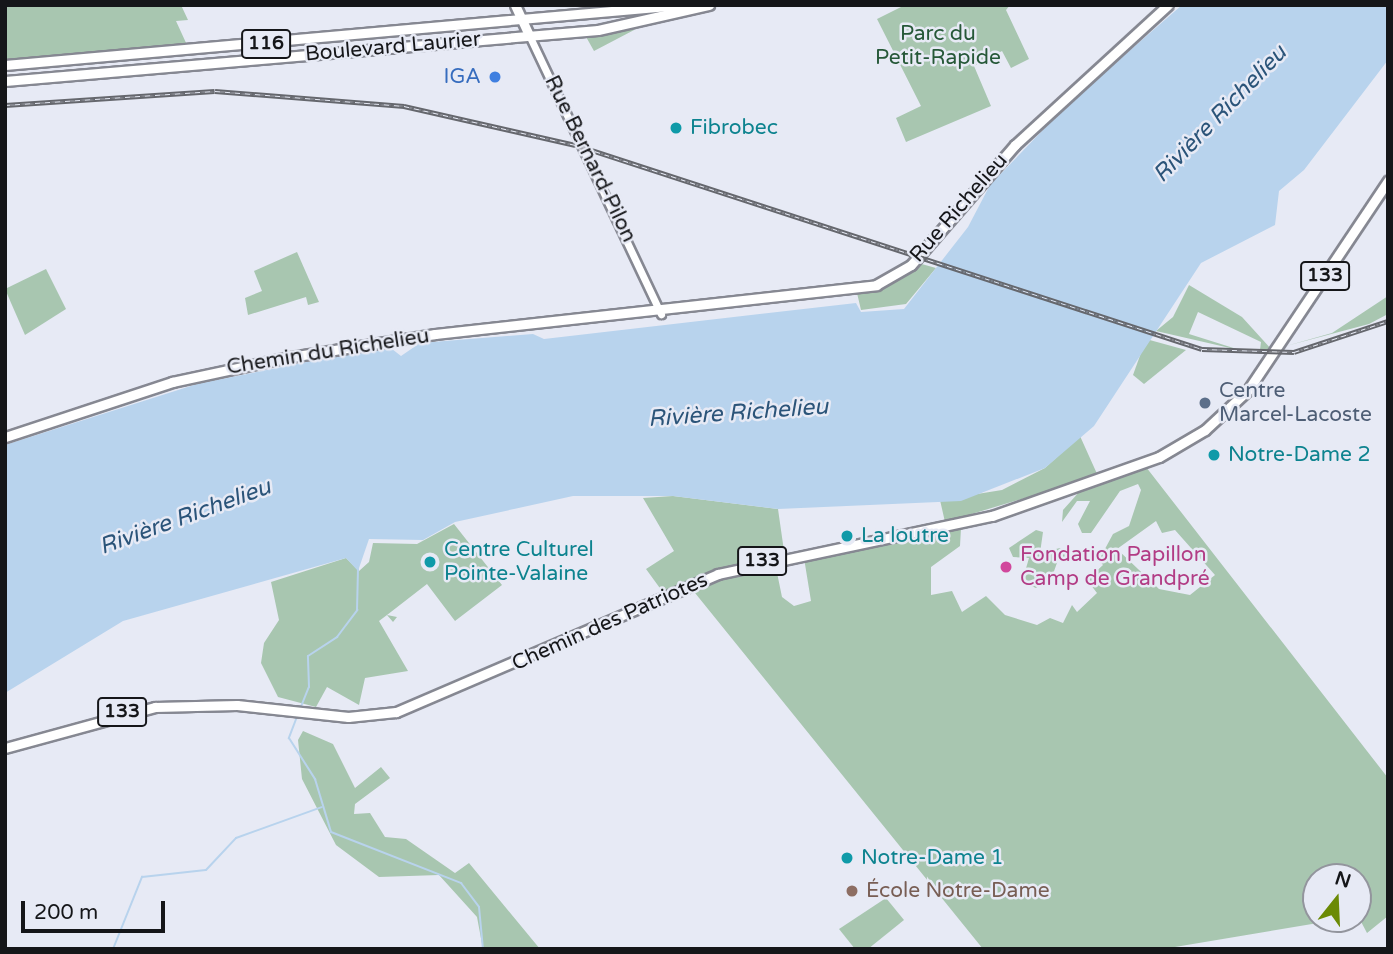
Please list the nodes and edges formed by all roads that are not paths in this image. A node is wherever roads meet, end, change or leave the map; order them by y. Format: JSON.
{"nodes":[{"id":1,"x":515,"y":5,"type":"edge"},
{"id":2,"x":679,"y":5,"type":"edge"},
{"id":3,"x":709,"y":5,"type":"edge"},
{"id":4,"x":1168,"y":5,"type":"edge"},
{"id":5,"x":523,"y":22,"type":"junction"},
{"id":6,"x":529,"y":35,"type":"junction"},
{"id":7,"x":5,"y":65,"type":"edge"},
{"id":8,"x":5,"y":81,"type":"edge"},
{"id":9,"x":1388,"y":181,"type":"edge"},
{"id":10,"x":661,"y":314,"type":"junction"},
{"id":11,"x":5,"y":437,"type":"edge"},
{"id":12,"x":5,"y":748,"type":"edge"}],
"edges":[{"from":1,"to":5,"type":"main road","name":"Rue Bernard-Pilon"},
{"from":2,"to":5,"type":"main road","number":"116"},
{"from":3,"to":6,"type":"main road","number":"116"},
{"from":4,"to":10,"type":"main road","name":"Rue Richelieu"},
{"from":5,"to":6,"type":"main road","name":"Rue Bernard-Pilon"},
{"from":5,"to":7,"type":"main road","name":"Boulevard Laurier","number":"116"},
{"from":6,"to":8,"type":"main road","name":"Boulevard Laurier","number":"116"},
{"from":6,"to":10,"type":"street","name":"Rue Bernard-Pilon"},
{"from":9,"to":12,"type":"main road","name":"Chemin des Patriotes","number":"133"},
{"from":10,"to":11,"type":"main road","name":"Chemin du Richelieu"}]}
